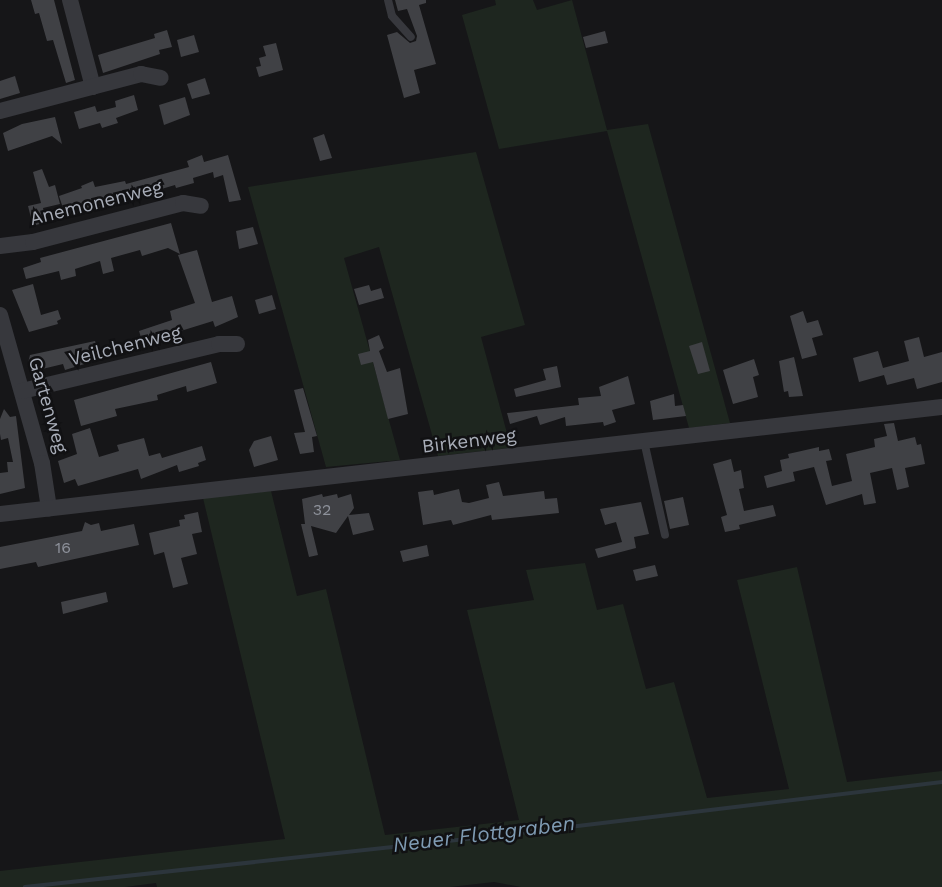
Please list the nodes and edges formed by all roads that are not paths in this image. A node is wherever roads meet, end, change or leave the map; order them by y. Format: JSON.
{"nodes":[{"id":1,"x":70,"y":0,"type":"edge"},
{"id":2,"x":388,"y":0,"type":"edge"},
{"id":3,"x":411,"y":37,"type":"dead end"},
{"id":4,"x":161,"y":78,"type":"dead end"},
{"id":5,"x":93,"y":87,"type":"junction"},
{"id":6,"x":0,"y":111,"type":"edge"},
{"id":7,"x":201,"y":206,"type":"dead end"},
{"id":8,"x":0,"y":246,"type":"edge"},
{"id":9,"x":0,"y":315,"type":"edge"},
{"id":10,"x":237,"y":344,"type":"dead end"},
{"id":11,"x":22,"y":391,"type":"junction"},
{"id":12,"x":942,"y":407,"type":"edge"},
{"id":13,"x":644,"y":441,"type":"junction"},
{"id":14,"x":49,"y":508,"type":"junction"},
{"id":15,"x":0,"y":514,"type":"edge"},
{"id":16,"x":665,"y":535,"type":"dead end"}],
"edges":[{"from":1,"to":5,"type":"street"},
{"from":2,"to":3,"type":"lane"},
{"from":4,"to":5,"type":"street"},
{"from":5,"to":6,"type":"street"},
{"from":7,"to":8,"type":"street","name":"Anemonenweg"},
{"from":9,"to":11,"type":"street","name":"Gartenweg"},
{"from":10,"to":11,"type":"street","name":"Veilchenweg"},
{"from":11,"to":14,"type":"street","name":"Gartenweg"},
{"from":12,"to":13,"type":"street","name":"Birkenweg"},
{"from":13,"to":14,"type":"street","name":"Birkenweg"},
{"from":13,"to":16,"type":"lane"},
{"from":14,"to":15,"type":"street","name":"Birkenweg"}]}
